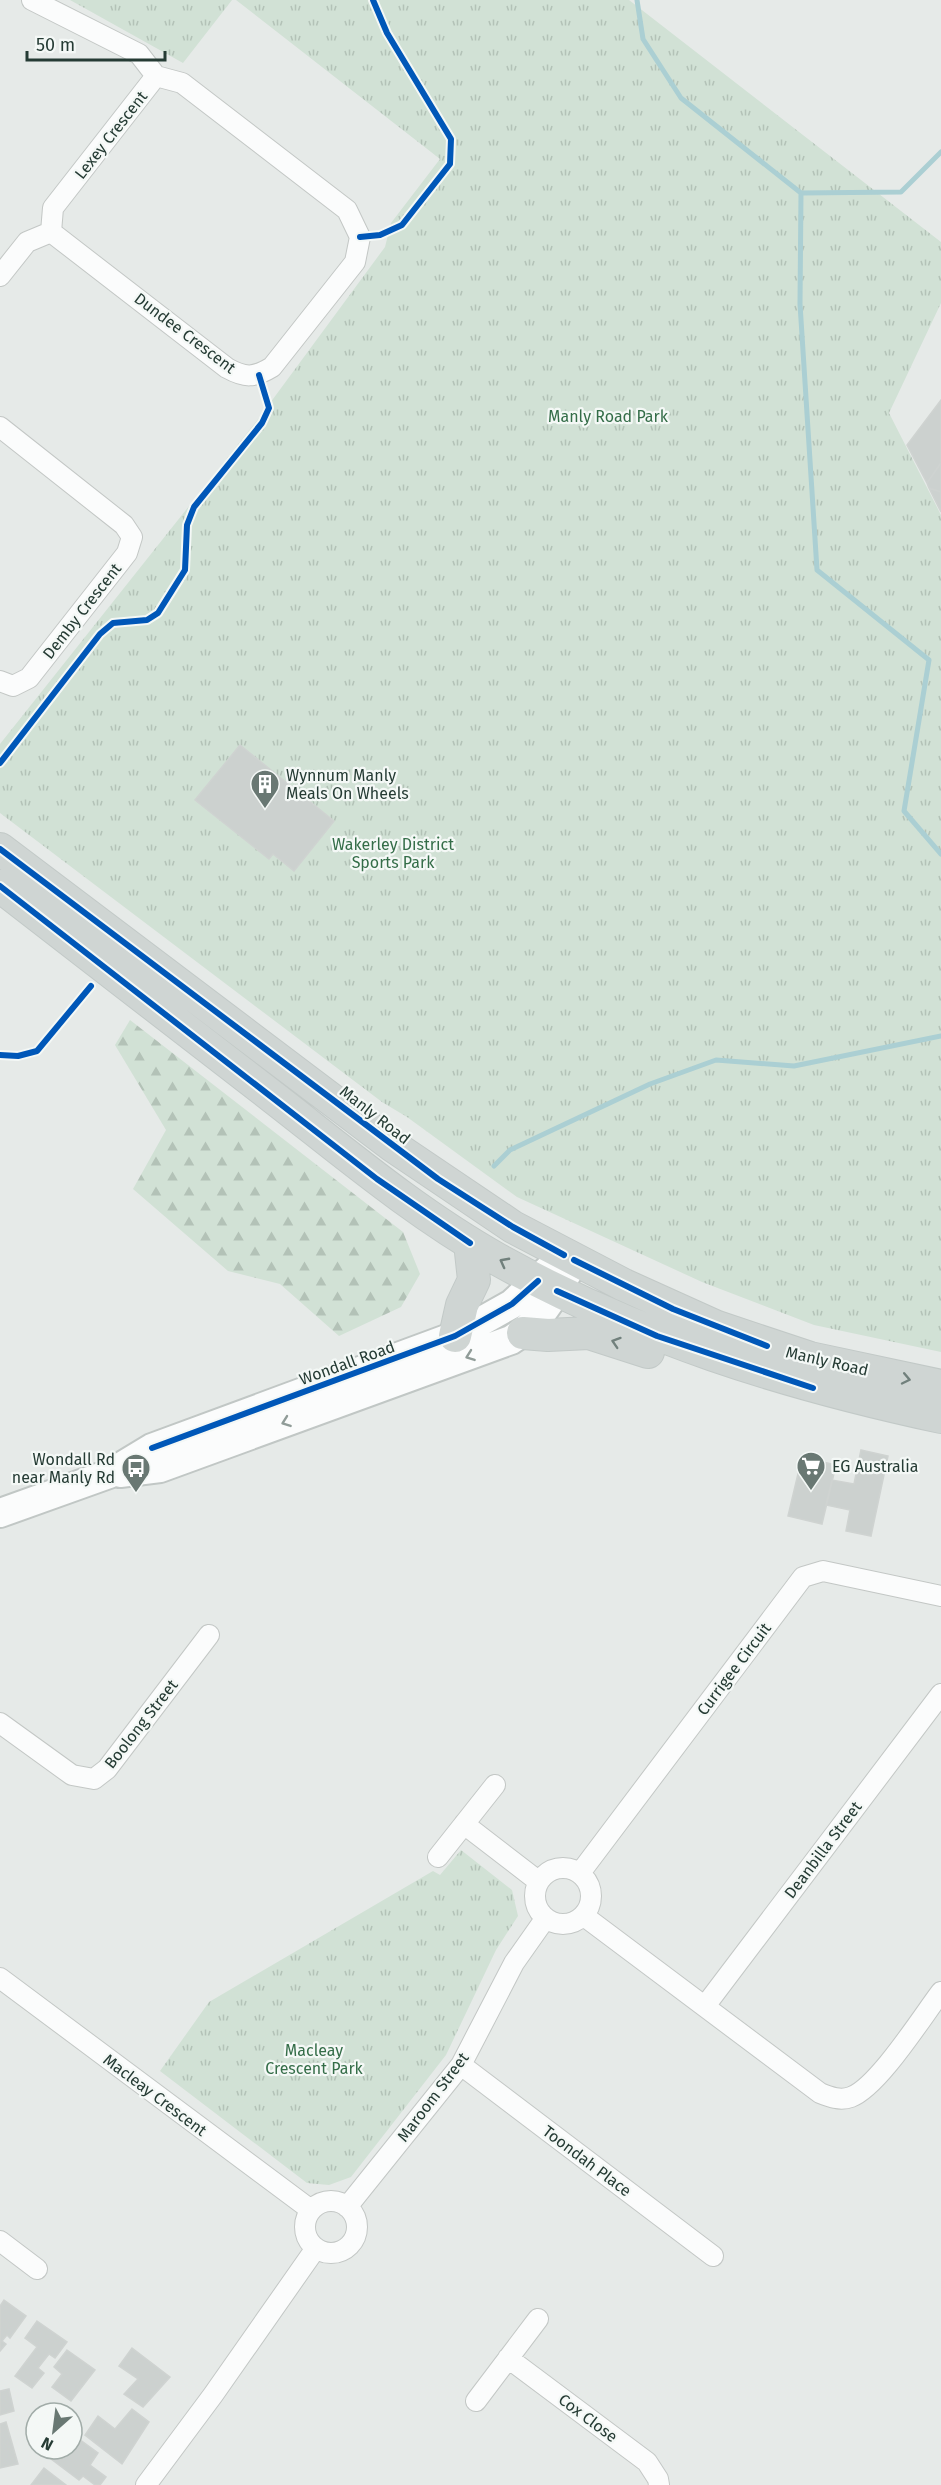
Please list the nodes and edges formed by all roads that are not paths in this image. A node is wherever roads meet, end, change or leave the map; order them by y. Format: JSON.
{"nodes":[{"id":1,"x":32,"y":0,"type":"edge"},
{"id":2,"x":156,"y":76,"type":"junction"},
{"id":3,"x":51,"y":232,"type":"junction"},
{"id":4,"x":0,"y":276,"type":"edge"},
{"id":5,"x":0,"y":427,"type":"edge"},
{"id":6,"x":0,"y":681,"type":"edge"},
{"id":7,"x":0,"y":849,"type":"edge"},
{"id":8,"x":0,"y":886,"type":"edge"},
{"id":9,"x":471,"y":1243,"type":"junction"},
{"id":10,"x":569,"y":1257,"type":"junction"},
{"id":11,"x":548,"y":1286,"type":"junction"},
{"id":12,"x":523,"y":1333,"type":"junction"},
{"id":13,"x":455,"y":1336,"type":"junction"},
{"id":14,"x":941,"y":1386,"type":"edge"},
{"id":15,"x":813,"y":1388,"type":"junction"},
{"id":16,"x":941,"y":1417,"type":"edge"},
{"id":17,"x":109,"y":1474,"type":"junction"},
{"id":18,"x":0,"y":1513,"type":"edge"},
{"id":19,"x":941,"y":1596,"type":"edge"},
{"id":20,"x":209,"y":1635,"type":"dead end"},
{"id":21,"x":941,"y":1694,"type":"edge"},
{"id":22,"x":0,"y":1723,"type":"edge"},
{"id":23,"x":495,"y":1785,"type":"dead end"},
{"id":24,"x":464,"y":1824,"type":"junction"},
{"id":25,"x":438,"y":1857,"type":"dead end"},
{"id":26,"x":580,"y":1873,"type":"junction"},
{"id":27,"x":538,"y":1881,"type":"junction"},
{"id":28,"x":584,"y":1916,"type":"junction"},
{"id":29,"x":545,"y":1918,"type":"junction"},
{"id":30,"x":0,"y":1978,"type":"edge"},
{"id":31,"x":941,"y":1992,"type":"edge"},
{"id":32,"x":705,"y":2007,"type":"junction"},
{"id":33,"x":461,"y":2065,"type":"junction"},
{"id":34,"x":347,"y":2207,"type":"junction"},
{"id":35,"x":311,"y":2210,"type":"junction"},
{"id":36,"x":0,"y":2241,"type":"edge"},
{"id":37,"x":316,"y":2248,"type":"junction"},
{"id":38,"x":713,"y":2256,"type":"dead end"},
{"id":39,"x":38,"y":2269,"type":"dead end"},
{"id":40,"x":538,"y":2319,"type":"dead end"},
{"id":41,"x":508,"y":2358,"type":"junction"},
{"id":42,"x":476,"y":2401,"type":"dead end"},
{"id":43,"x":146,"y":2485,"type":"edge"},
{"id":44,"x":659,"y":2485,"type":"edge"}],
"edges":[{"from":1,"to":2,"type":"street","name":"Lexey Crescent"},
{"from":2,"to":3,"type":"street","name":"Lexey Crescent"},
{"from":2,"to":3,"type":"street","name":"Dundee Crescent"},
{"from":3,"to":4,"type":"street"},
{"from":5,"to":6,"type":"street","name":"Demby Crescent"},
{"from":7,"to":10,"type":"main road","name":"Manly Road"},
{"from":8,"to":9,"type":"main road","name":"Manly Road"},
{"from":11,"to":9,"type":"main road","name":"Manly Road","one_way":true},
{"from":9,"to":13,"type":"main road"},
{"from":10,"to":11,"type":"main road","name":"Wondall Road"},
{"from":10,"to":14,"type":"main road","name":"Manly Road","one_way":true},
{"from":11,"to":12,"type":"main road","name":"Wondall Road"},
{"from":11,"to":13,"type":"main road","name":"Wondall Road"},
{"from":11,"to":15,"type":"main road","name":"Manly Road"},
{"from":15,"to":12,"type":"main road","one_way":true},
{"from":12,"to":17,"type":"main road","name":"Wondall Road","one_way":true},
{"from":13,"to":17,"type":"main road","name":"Wondall Road"},
{"from":15,"to":16,"type":"main road","name":"Manly Road"},
{"from":17,"to":18,"type":"main road","name":"Wondall Road"},
{"from":19,"to":26,"type":"street","name":"Currigee Circuit"},
{"from":20,"to":22,"type":"street","name":"Boolong Street"},
{"from":21,"to":32,"type":"street","name":"Deanbilla Street"},
{"from":23,"to":24,"type":"street"},
{"from":24,"to":25,"type":"street"},
{"from":24,"to":27,"type":"street"},
{"from":26,"to":27,"type":"street"},
{"from":26,"to":28,"type":"street"},
{"from":27,"to":29,"type":"street"},
{"from":28,"to":29,"type":"street"},
{"from":28,"to":32,"type":"street"},
{"from":29,"to":33,"type":"street","name":"Maroom Street"},
{"from":30,"to":35,"type":"street","name":"Macleay Crescent"},
{"from":31,"to":32,"type":"street"},
{"from":33,"to":34,"type":"street","name":"Maroom Street"},
{"from":33,"to":38,"type":"street","name":"Toondah Place"},
{"from":34,"to":35,"type":"street"},
{"from":34,"to":37,"type":"street"},
{"from":35,"to":37,"type":"street"},
{"from":36,"to":39,"type":"street"},
{"from":37,"to":43,"type":"street"},
{"from":40,"to":41,"type":"street"},
{"from":41,"to":42,"type":"street"},
{"from":41,"to":44,"type":"street","name":"Cox Close"}]}
